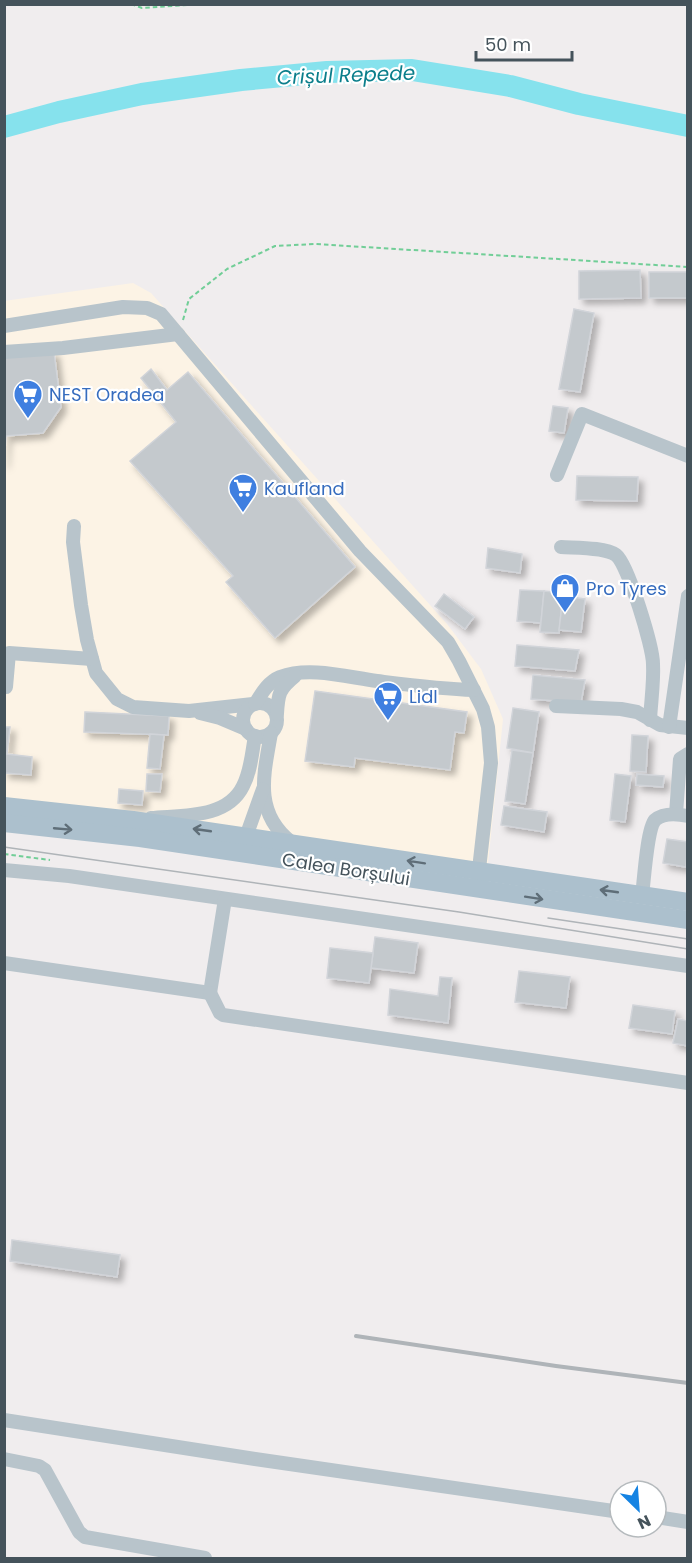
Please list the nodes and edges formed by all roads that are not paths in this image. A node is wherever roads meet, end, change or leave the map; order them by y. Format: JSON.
{"nodes":[{"id":1,"x":4,"y":326,"type":"edge"},
{"id":2,"x":178,"y":334,"type":"junction"},
{"id":3,"x":4,"y":352,"type":"edge"},
{"id":4,"x":687,"y":456,"type":"edge"},
{"id":5,"x":556,"y":475,"type":"dead end"},
{"id":6,"x":74,"y":526,"type":"dead end"},
{"id":7,"x":561,"y":547,"type":"dead end"},
{"id":8,"x":687,"y":596,"type":"edge"},
{"id":9,"x":92,"y":659,"type":"junction"},
{"id":10,"x":299,"y":673,"type":"junction"},
{"id":11,"x":4,"y":687,"type":"edge"},
{"id":12,"x":474,"y":690,"type":"junction"},
{"id":13,"x":254,"y":704,"type":"junction"},
{"id":14,"x":556,"y":705,"type":"dead end"},
{"id":15,"x":189,"y":711,"type":"junction"},
{"id":16,"x":276,"y":714,"type":"junction"},
{"id":17,"x":650,"y":720,"type":"junction"},
{"id":18,"x":669,"y":727,"type":"junction"},
{"id":19,"x":687,"y":728,"type":"edge"},
{"id":20,"x":250,"y":732,"type":"junction"},
{"id":21,"x":271,"y":733,"type":"junction"},
{"id":22,"x":687,"y":754,"type":"edge"},
{"id":23,"x":263,"y":789,"type":"junction"},
{"id":24,"x":4,"y":806,"type":"edge"},
{"id":25,"x":682,"y":815,"type":"edge"},
{"id":26,"x":133,"y":820,"type":"junction"},
{"id":27,"x":4,"y":824,"type":"edge"},
{"id":28,"x":291,"y":842,"type":"junction"},
{"id":29,"x":243,"y":845,"type":"junction"},
{"id":30,"x":4,"y":870,"type":"edge"},
{"id":31,"x":478,"y":880,"type":"junction"},
{"id":32,"x":642,"y":896,"type":"junction"},
{"id":33,"x":225,"y":899,"type":"junction"},
{"id":34,"x":687,"y":902,"type":"edge"},
{"id":35,"x":687,"y":921,"type":"edge"},
{"id":36,"x":4,"y":963,"type":"edge"},
{"id":37,"x":687,"y":966,"type":"edge"},
{"id":38,"x":210,"y":993,"type":"junction"},
{"id":39,"x":687,"y":1083,"type":"edge"},
{"id":40,"x":4,"y":1420,"type":"edge"},
{"id":41,"x":4,"y":1460,"type":"edge"},
{"id":42,"x":608,"y":1510,"type":"edge"},
{"id":43,"x":668,"y":1519,"type":"edge"},
{"id":44,"x":687,"y":1522,"type":"edge"},
{"id":45,"x":205,"y":1558,"type":"edge"}],
"edges":[{"from":1,"to":2,"type":"street"},
{"from":2,"to":3,"type":"street"},
{"from":2,"to":12,"type":"street"},
{"from":4,"to":5,"type":"street"},
{"from":6,"to":9,"type":"street"},
{"from":7,"to":17,"type":"street"},
{"from":8,"to":18,"type":"street"},
{"from":9,"to":11,"type":"street"},
{"from":9,"to":15,"type":"street"},
{"from":10,"to":12,"type":"street"},
{"from":10,"to":13,"type":"street"},
{"from":10,"to":16,"type":"street"},
{"from":12,"to":31,"type":"street"},
{"from":13,"to":15,"type":"street"},
{"from":13,"to":16,"type":"street"},
{"from":13,"to":20,"type":"street"},
{"from":14,"to":17,"type":"street"},
{"from":15,"to":20,"type":"street"},
{"from":16,"to":21,"type":"street"},
{"from":17,"to":18,"type":"street"},
{"from":18,"to":19,"type":"street"},
{"from":20,"to":21,"type":"street"},
{"from":20,"to":26,"type":"street"},
{"from":21,"to":23,"type":"street"},
{"from":22,"to":25,"type":"street"},
{"from":23,"to":28,"type":"street"},
{"from":23,"to":29,"type":"street"},
{"from":24,"to":26,"type":"main road","name":"Calea Borșului"},
{"from":25,"to":32,"type":"street"},
{"from":29,"to":26,"type":"main road","name":"Calea Borșului","one_way":true},
{"from":27,"to":29,"type":"main road","name":"Calea Borșului","one_way":true},
{"from":28,"to":29,"type":"main road","name":"Calea Borșului"},
{"from":31,"to":28,"type":"main road","name":"Calea Borșului","one_way":true},
{"from":29,"to":31,"type":"main road","name":"Calea Borșului"},
{"from":30,"to":33,"type":"street"},
{"from":32,"to":31,"type":"main road","name":"Calea Borșului","one_way":true},
{"from":31,"to":35,"type":"main road","name":"Calea Borșului","one_way":true},
{"from":32,"to":34,"type":"main road","name":"Calea Borșului"},
{"from":33,"to":37,"type":"street"},
{"from":33,"to":38,"type":"street"},
{"from":36,"to":38,"type":"street"},
{"from":38,"to":39,"type":"street"},
{"from":40,"to":42,"type":"street"},
{"from":41,"to":45,"type":"street"},
{"from":43,"to":44,"type":"street"}]}
